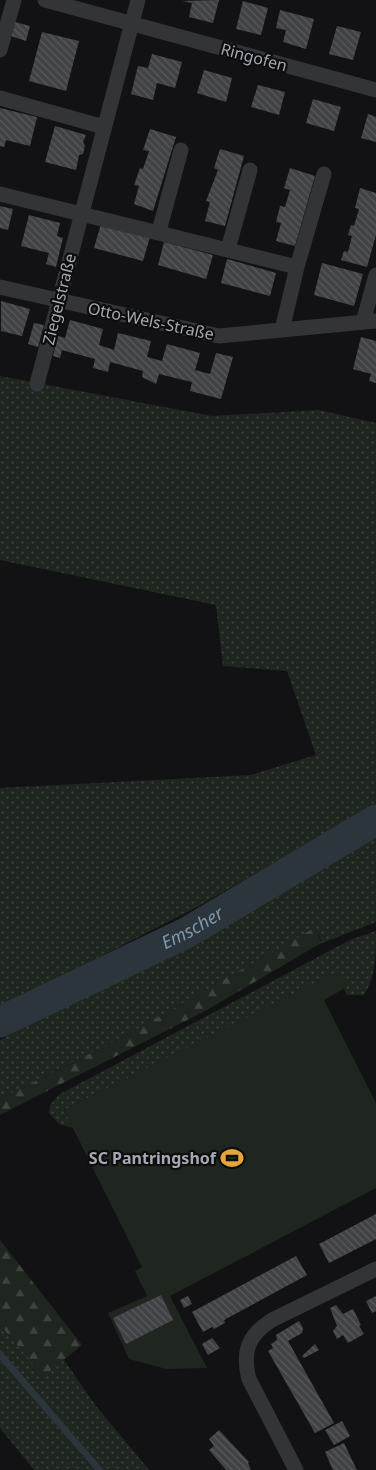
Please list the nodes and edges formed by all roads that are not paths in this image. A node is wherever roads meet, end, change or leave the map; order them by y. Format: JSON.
{"nodes":[{"id":1,"x":14,"y":0,"type":"edge"},
{"id":2,"x":45,"y":0,"type":"edge"},
{"id":3,"x":138,"y":0,"type":"edge"},
{"id":4,"x":131,"y":24,"type":"junction"},
{"id":5,"x":0,"y":50,"type":"edge"},
{"id":6,"x":376,"y":90,"type":"edge"},
{"id":7,"x":0,"y":98,"type":"edge"},
{"id":8,"x":104,"y":127,"type":"junction"},
{"id":9,"x":181,"y":150,"type":"dead end"},
{"id":10,"x":250,"y":170,"type":"dead end"},
{"id":11,"x":324,"y":174,"type":"dead end"},
{"id":12,"x":0,"y":194,"type":"edge"},
{"id":13,"x":80,"y":214,"type":"junction"},
{"id":14,"x":159,"y":232,"type":"junction"},
{"id":15,"x":228,"y":249,"type":"junction"},
{"id":16,"x":297,"y":267,"type":"junction"},
{"id":17,"x":376,"y":275,"type":"edge"},
{"id":18,"x":0,"y":286,"type":"edge"},
{"id":19,"x":58,"y":301,"type":"junction"},
{"id":20,"x":370,"y":322,"type":"edge"},
{"id":21,"x":282,"y":330,"type":"junction"},
{"id":22,"x":37,"y":384,"type":"dead end"},
{"id":23,"x":376,"y":1269,"type":"edge"},
{"id":24,"x":296,"y":1470,"type":"edge"}],
"edges":[{"from":1,"to":5,"type":"street"},
{"from":2,"to":4,"type":"street","name":"Ringofen"},
{"from":3,"to":4,"type":"street","name":"Ziegelstraße"},
{"from":4,"to":6,"type":"street","name":"Ringofen"},
{"from":4,"to":8,"type":"street","name":"Ziegelstraße"},
{"from":7,"to":8,"type":"street"},
{"from":8,"to":13,"type":"street","name":"Ziegelstraße"},
{"from":9,"to":14,"type":"street"},
{"from":10,"to":15,"type":"street"},
{"from":11,"to":16,"type":"street"},
{"from":12,"to":13,"type":"street"},
{"from":13,"to":14,"type":"street"},
{"from":13,"to":19,"type":"street","name":"Ziegelstraße"},
{"from":14,"to":15,"type":"street"},
{"from":15,"to":16,"type":"street"},
{"from":16,"to":21,"type":"street"},
{"from":17,"to":20,"type":"street","name":"Otto-Wels-Straße"},
{"from":18,"to":19,"type":"street","name":"Otto-Wels-Straße"},
{"from":19,"to":21,"type":"street","name":"Otto-Wels-Straße"},
{"from":19,"to":22,"type":"street","name":"Ziegelstraße"},
{"from":20,"to":21,"type":"street","name":"Otto-Wels-Straße"},
{"from":23,"to":24,"type":"street"}]}
